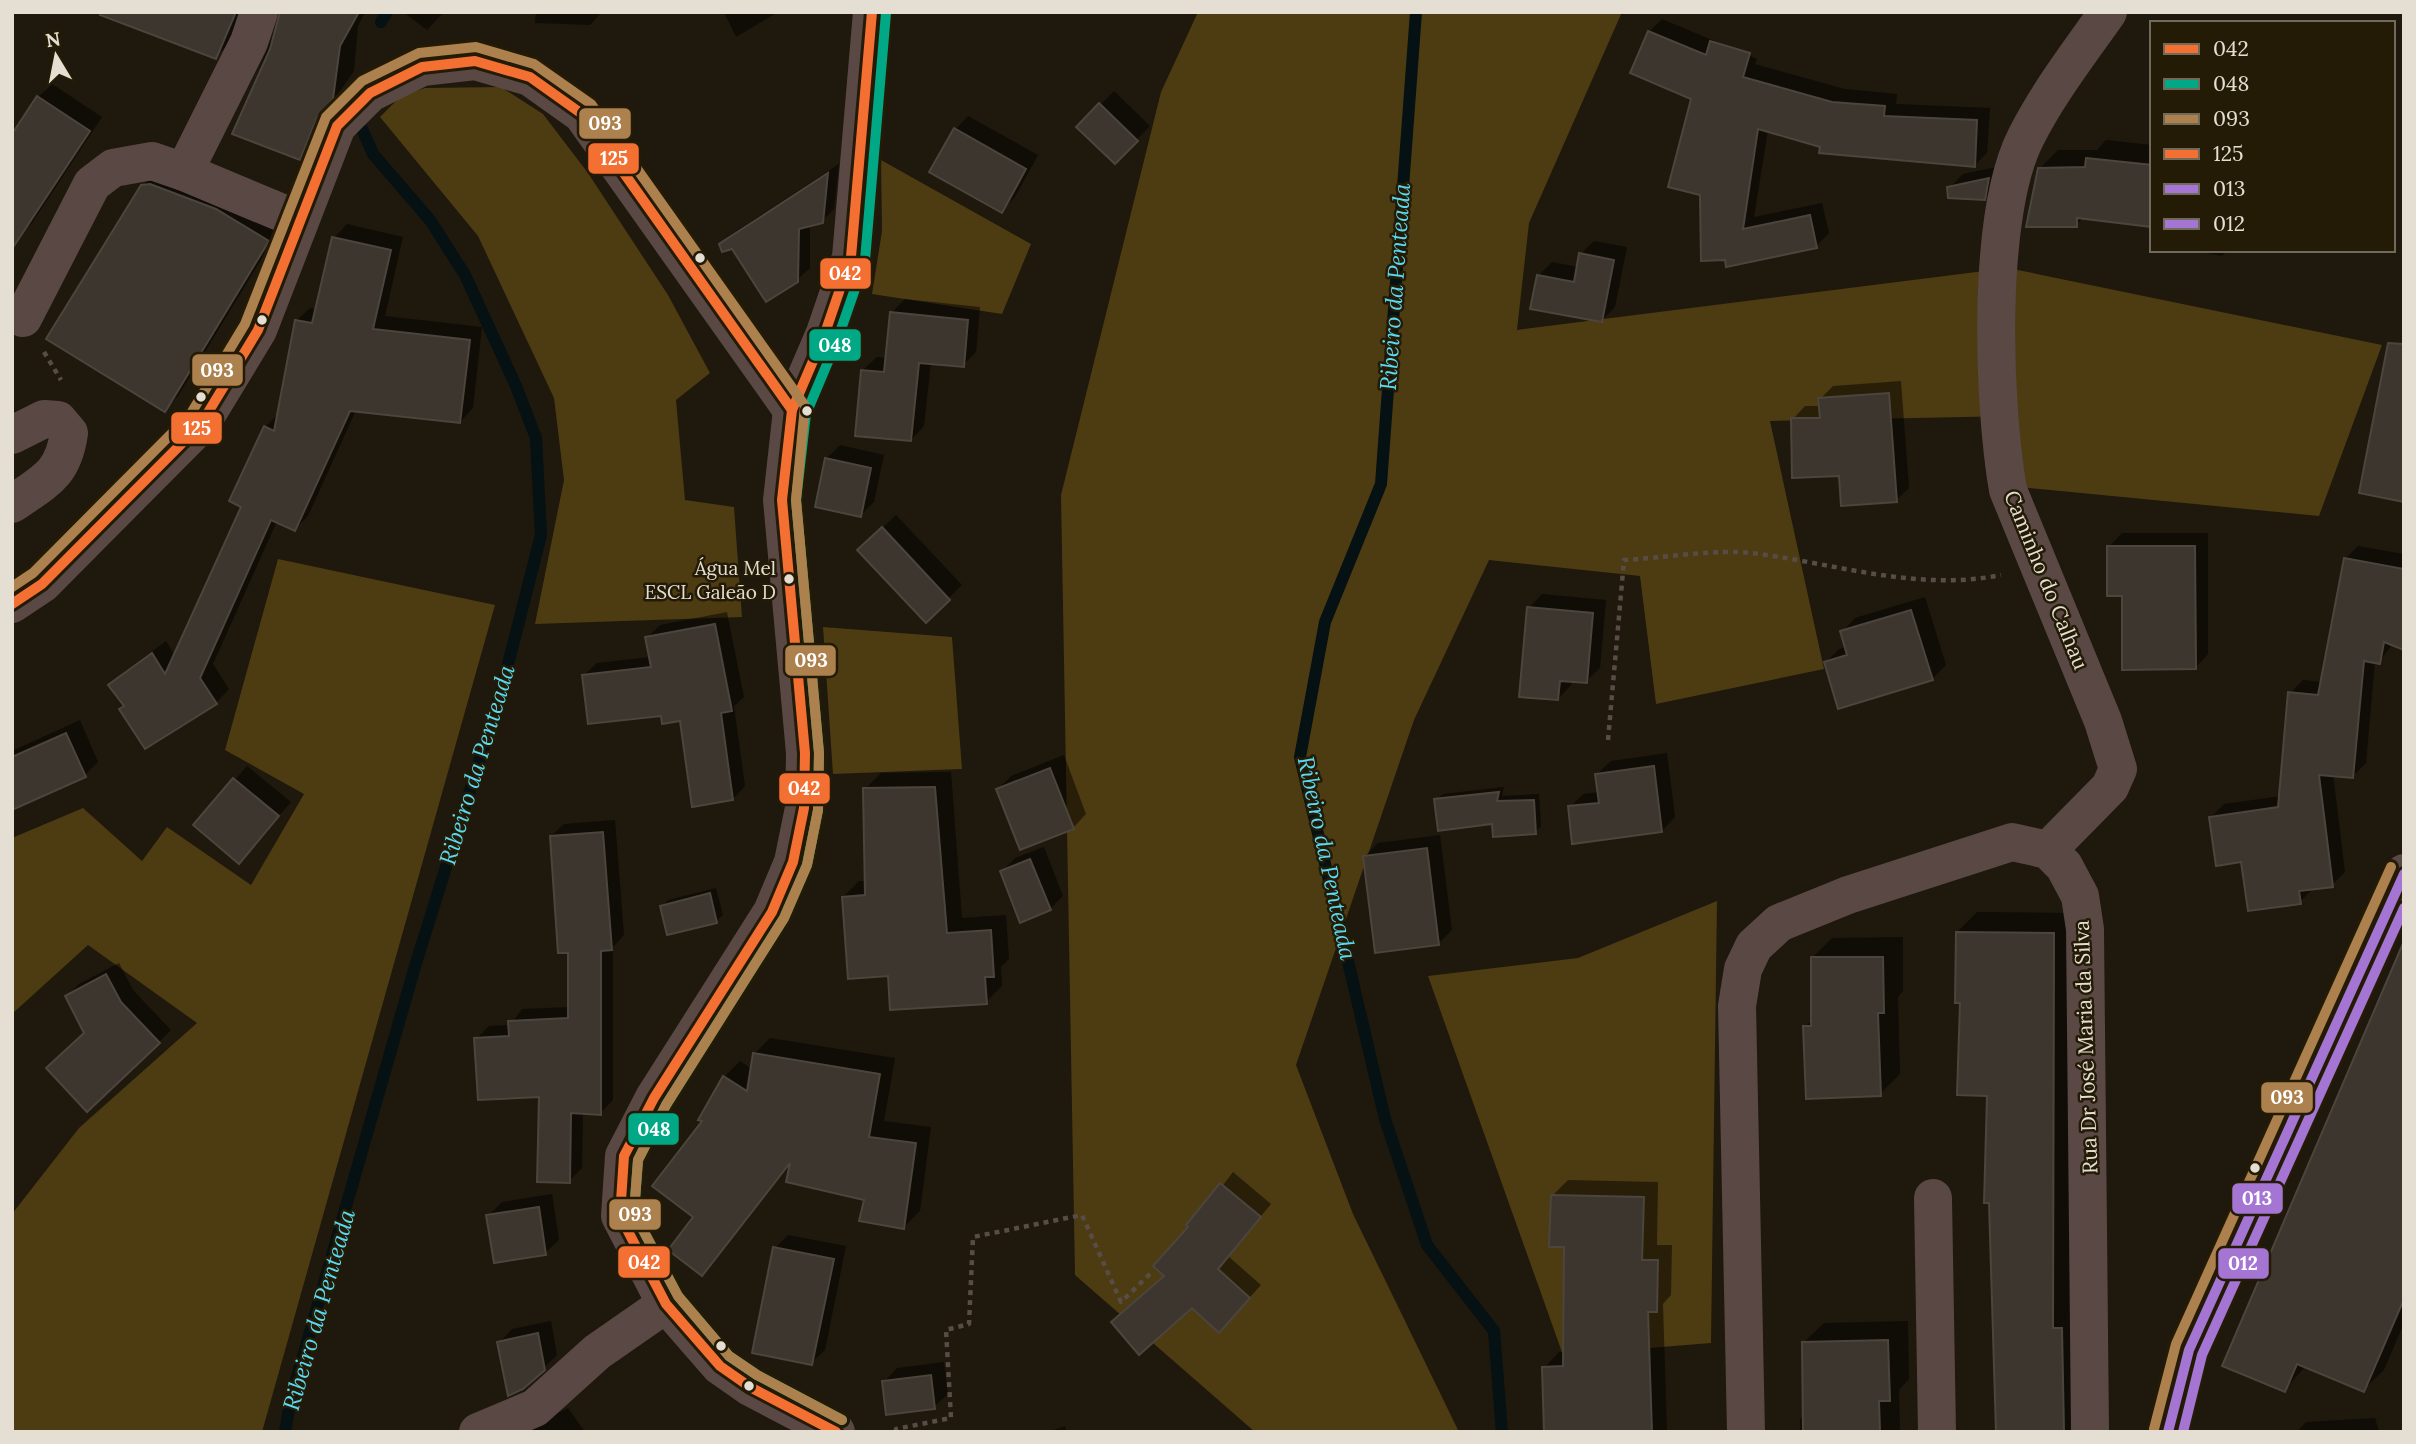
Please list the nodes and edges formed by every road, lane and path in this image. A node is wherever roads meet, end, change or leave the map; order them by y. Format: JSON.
{"nodes":[{"id":1,"x":259,"y":12,"type":"edge"},
{"id":2,"x":872,"y":12,"type":"edge"},
{"id":3,"x":2108,"y":12,"type":"edge"},
{"id":4,"x":184,"y":172,"type":"junction"},
{"id":5,"x":299,"y":220,"type":"junction"},
{"id":6,"x":23,"y":318,"type":"dead end"},
{"id":7,"x":792,"y":410,"type":"junction"},
{"id":8,"x":12,"y":435,"type":"edge"},
{"id":9,"x":12,"y":504,"type":"edge"},
{"id":10,"x":2039,"y":568,"type":"junction"},
{"id":11,"x":12,"y":604,"type":"edge"},
{"id":12,"x":1608,"y":740,"type":"dead end"},
{"id":13,"x":2048,"y":850,"type":"junction"},
{"id":14,"x":2404,"y":873,"type":"edge"},
{"id":15,"x":1933,"y":1198,"type":"dead end"},
{"id":16,"x":1153,"y":1271,"type":"dead end"},
{"id":17,"x":666,"y":1304,"type":"junction"},
{"id":18,"x":478,"y":1432,"type":"edge"},
{"id":19,"x":836,"y":1432,"type":"edge"},
{"id":20,"x":896,"y":1432,"type":"edge"},
{"id":21,"x":1746,"y":1432,"type":"edge"},
{"id":22,"x":1937,"y":1432,"type":"edge"},
{"id":23,"x":2090,"y":1432,"type":"edge"},
{"id":24,"x":2168,"y":1432,"type":"edge"}],
"edges":[{"from":1,"to":4,"type":"street"},
{"from":2,"to":7,"type":"street"},
{"from":3,"to":10,"type":"street","name":"Caminho do Calhau"},
{"from":4,"to":5,"type":"street"},
{"from":4,"to":6,"type":"street"},
{"from":5,"to":7,"type":"street"},
{"from":5,"to":11,"type":"street"},
{"from":7,"to":17,"type":"street"},
{"from":8,"to":9,"type":"street"},
{"from":10,"to":12,"type":"path"},
{"from":10,"to":13,"type":"street","name":"Caminho do Calhau"},
{"from":13,"to":21,"type":"street"},
{"from":13,"to":23,"type":"street","name":"Rua Dr José Maria da Silva"},
{"from":14,"to":24,"type":"street"},
{"from":15,"to":22,"type":"street"},
{"from":16,"to":20,"type":"path"},
{"from":17,"to":18,"type":"street"},
{"from":17,"to":19,"type":"street"}]}
